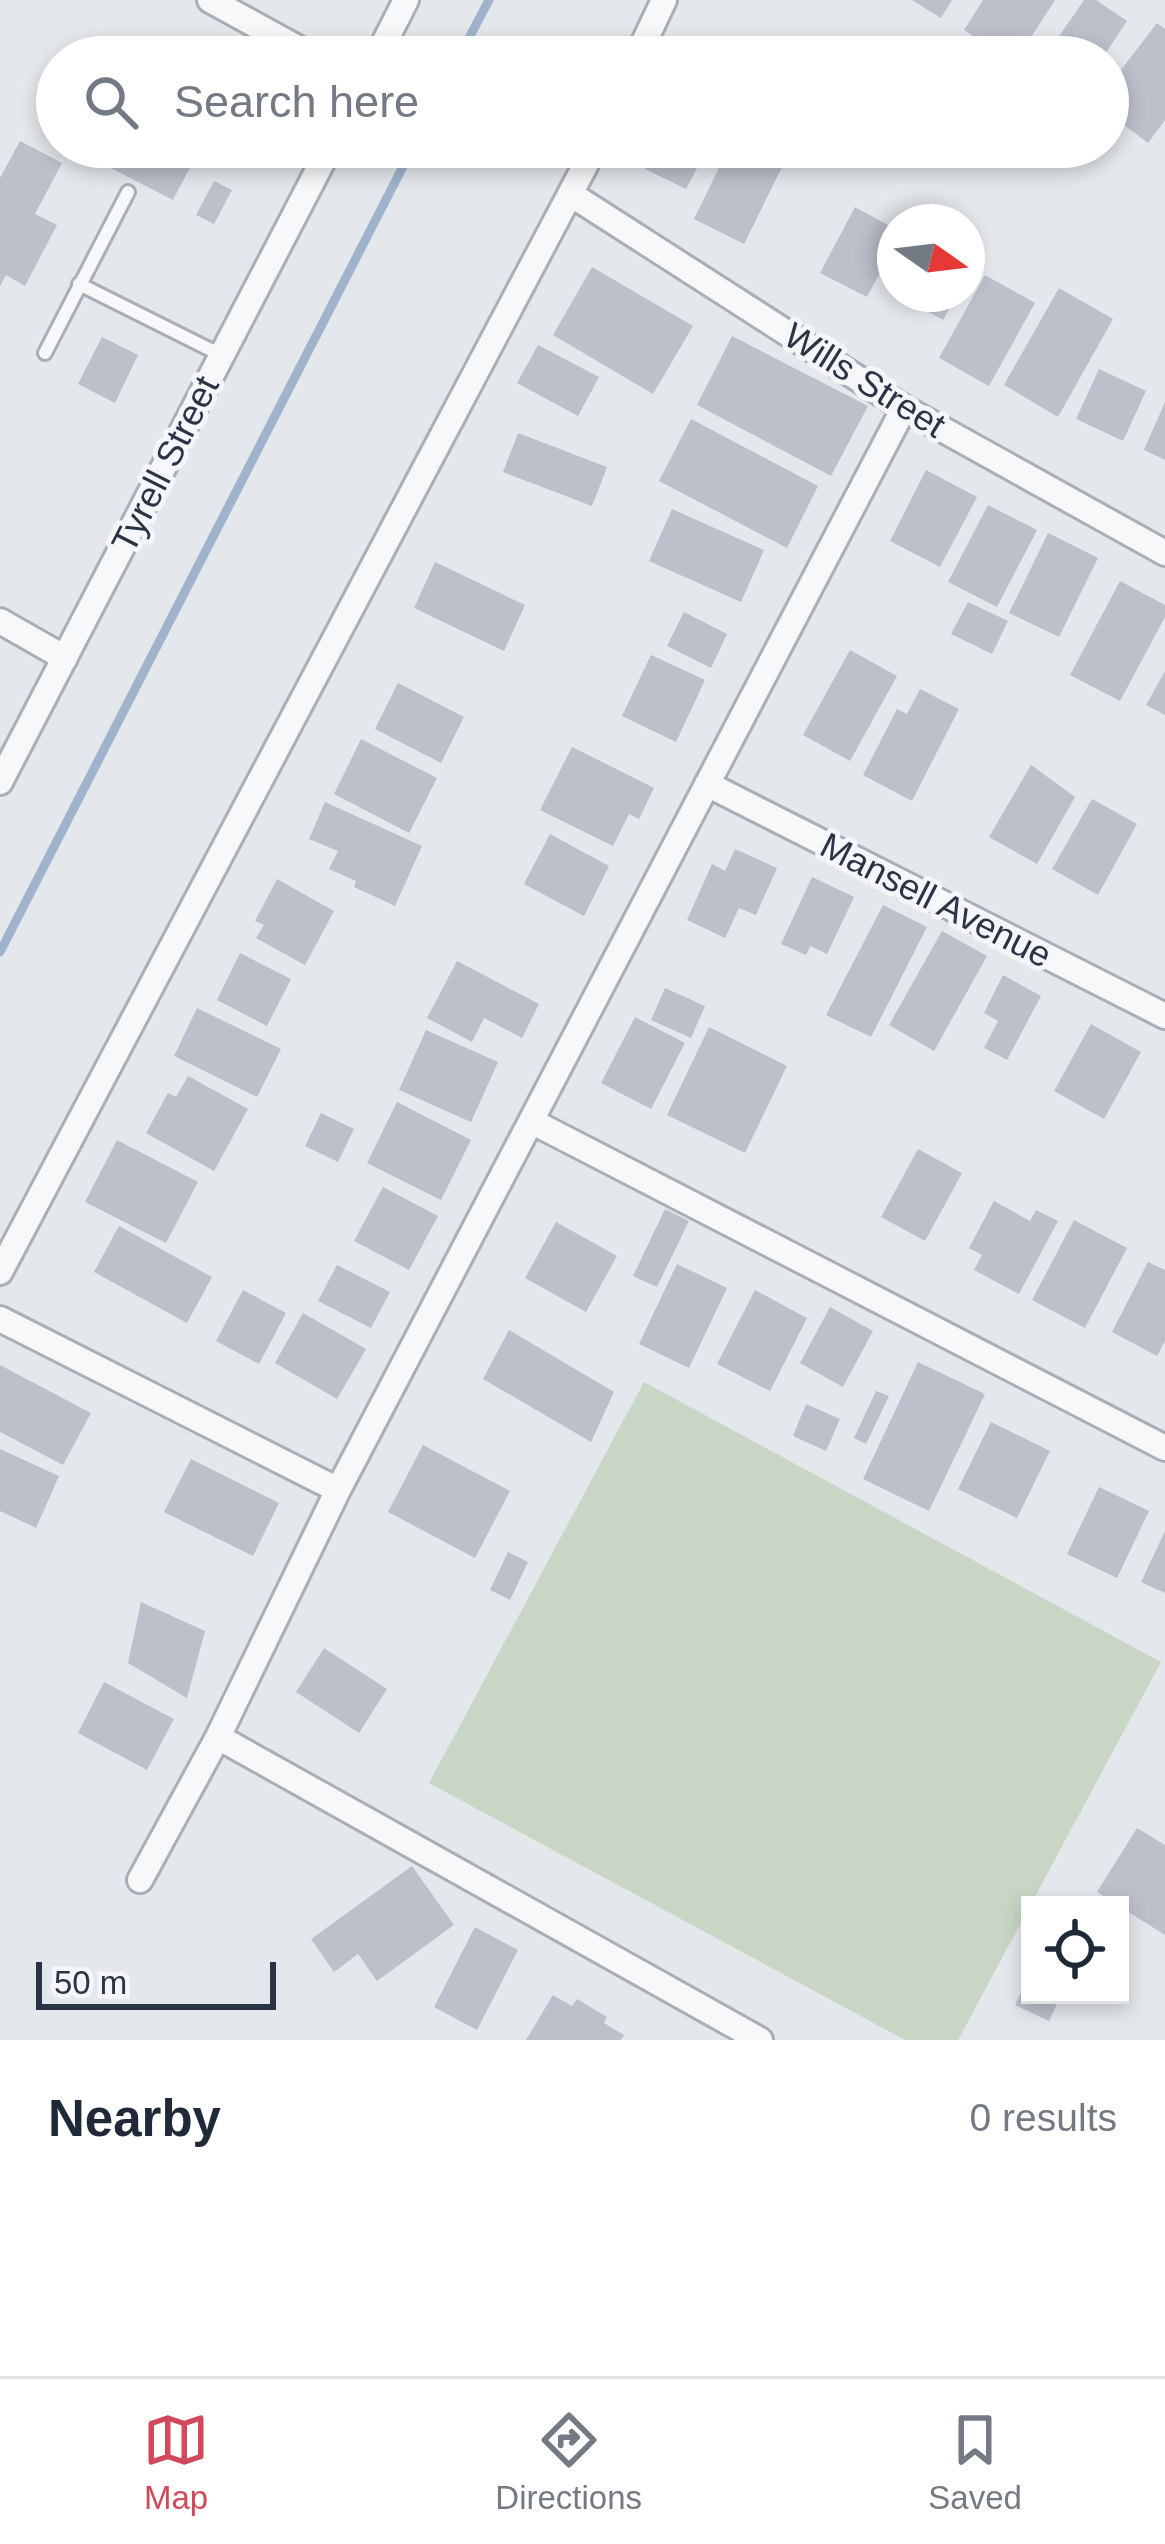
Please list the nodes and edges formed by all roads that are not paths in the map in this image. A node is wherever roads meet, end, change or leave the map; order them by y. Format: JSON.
{"nodes":[{"id":1,"x":210,"y":0,"type":"edge"},
{"id":2,"x":406,"y":0,"type":"edge"},
{"id":3,"x":664,"y":0,"type":"edge"},
{"id":4,"x":276,"y":36,"type":"edge"},
{"id":5,"x":388,"y":36,"type":"edge"},
{"id":6,"x":648,"y":36,"type":"edge"},
{"id":7,"x":319,"y":168,"type":"edge"},
{"id":8,"x":585,"y":168,"type":"edge"},
{"id":9,"x":128,"y":192,"type":"dead end"},
{"id":10,"x":572,"y":195,"type":"junction"},
{"id":11,"x":79,"y":284,"type":"junction"},
{"id":12,"x":44,"y":353,"type":"dead end"},
{"id":13,"x":221,"y":356,"type":"junction"},
{"id":14,"x":904,"y":407,"type":"junction"},
{"id":15,"x":1165,"y":553,"type":"edge"},
{"id":16,"x":0,"y":621,"type":"edge"},
{"id":17,"x":65,"y":658,"type":"junction"},
{"id":18,"x":0,"y":782,"type":"edge"},
{"id":19,"x":707,"y":784,"type":"junction"},
{"id":20,"x":1165,"y":1016,"type":"edge"},
{"id":21,"x":533,"y":1122,"type":"junction"},
{"id":22,"x":0,"y":1272,"type":"edge"},
{"id":23,"x":0,"y":1318,"type":"edge"},
{"id":24,"x":1165,"y":1448,"type":"edge"},
{"id":25,"x":338,"y":1490,"type":"junction"},
{"id":26,"x":218,"y":1737,"type":"junction"},
{"id":27,"x":140,"y":1880,"type":"dead end"},
{"id":28,"x":760,"y":2040,"type":"edge"}],
"edges":[{"from":1,"to":4,"type":"street"},
{"from":2,"to":5,"type":"street"},
{"from":3,"to":6,"type":"street"},
{"from":7,"to":13,"type":"street","name":"Tyrell Street"},
{"from":8,"to":10,"type":"street"},
{"from":9,"to":11,"type":"lane"},
{"from":10,"to":14,"type":"street","name":"Wills Street"},
{"from":10,"to":22,"type":"street"},
{"from":11,"to":12,"type":"lane"},
{"from":11,"to":13,"type":"lane"},
{"from":13,"to":17,"type":"street","name":"Tyrell Street"},
{"from":14,"to":15,"type":"street","name":"Wills Street"},
{"from":14,"to":19,"type":"street"},
{"from":16,"to":17,"type":"street"},
{"from":17,"to":18,"type":"street","name":"Tyrell Street"},
{"from":19,"to":20,"type":"street","name":"Mansell Avenue"},
{"from":19,"to":21,"type":"street"},
{"from":21,"to":24,"type":"street"},
{"from":21,"to":25,"type":"street"},
{"from":23,"to":25,"type":"street"},
{"from":25,"to":26,"type":"street"},
{"from":26,"to":27,"type":"street"},
{"from":26,"to":28,"type":"street"}]}
